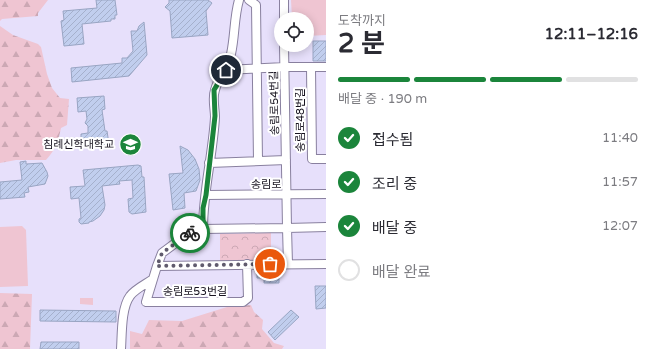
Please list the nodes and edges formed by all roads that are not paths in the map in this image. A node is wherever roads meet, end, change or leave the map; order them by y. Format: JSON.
{"nodes":[{"id":1,"x":239,"y":0,"type":"edge"},
{"id":2,"x":249,"y":0,"type":"edge"},
{"id":3,"x":284,"y":0,"type":"edge"},
{"id":4,"x":284,"y":12,"type":"edge"},
{"id":5,"x":284,"y":52,"type":"edge"},
{"id":6,"x":285,"y":67,"type":"junction"},
{"id":7,"x":311,"y":67,"type":"junction"},
{"id":8,"x":326,"y":67,"type":"edge"},
{"id":9,"x":257,"y":68,"type":"junction"},
{"id":10,"x":226,"y":70,"type":"junction"},
{"id":11,"x":326,"y":159,"type":"edge"},
{"id":12,"x":286,"y":160,"type":"junction"},
{"id":13,"x":258,"y":161,"type":"junction"},
{"id":14,"x":209,"y":163,"type":"junction"},
{"id":15,"x":326,"y":194,"type":"edge"},
{"id":16,"x":206,"y":195,"type":"junction"},
{"id":17,"x":287,"y":195,"type":"junction"},
{"id":18,"x":326,"y":227,"type":"edge"},
{"id":19,"x":287,"y":228,"type":"junction"},
{"id":20,"x":203,"y":229,"type":"junction"},
{"id":21,"x":247,"y":264,"type":"junction"},
{"id":22,"x":288,"y":264,"type":"junction"},
{"id":23,"x":326,"y":264,"type":"edge"},
{"id":24,"x":157,"y":266,"type":"junction"},
{"id":25,"x":153,"y":280,"type":"junction"},
{"id":26,"x":121,"y":349,"type":"edge"}],
"edges":[{"from":1,"to":10,"type":"street"},
{"from":2,"to":9,"type":"street"},
{"from":3,"to":4,"type":"street"},
{"from":5,"to":6,"type":"street","name":"송림로54번길"},
{"from":6,"to":7,"type":"street"},
{"from":6,"to":9,"type":"street"},
{"from":6,"to":12,"type":"street","name":"송림로54번길"},
{"from":7,"to":8,"type":"street"},
{"from":7,"to":11,"type":"street","name":"송림로48번길"},
{"from":9,"to":10,"type":"street"},
{"from":9,"to":13,"type":"street"},
{"from":10,"to":14,"type":"street"},
{"from":12,"to":13,"type":"street"},
{"from":12,"to":17,"type":"street","name":"송림로54번길"},
{"from":13,"to":14,"type":"street"},
{"from":14,"to":16,"type":"street"},
{"from":15,"to":17,"type":"street","name":"송림로"},
{"from":16,"to":17,"type":"street","name":"송림로"},
{"from":16,"to":20,"type":"street"},
{"from":17,"to":19,"type":"street"},
{"from":18,"to":19,"type":"street","name":"송림로53번길"},
{"from":19,"to":20,"type":"street","name":"송림로53번길"},
{"from":19,"to":22,"type":"street"},
{"from":20,"to":24,"type":"street","name":"송림로53번길"},
{"from":21,"to":22,"type":"street"},
{"from":21,"to":24,"type":"street"},
{"from":21,"to":25,"type":"street","name":"송림로53번길"},
{"from":22,"to":23,"type":"street"},
{"from":24,"to":25,"type":"street","name":"송림로53번길"},
{"from":25,"to":26,"type":"street"}]}
